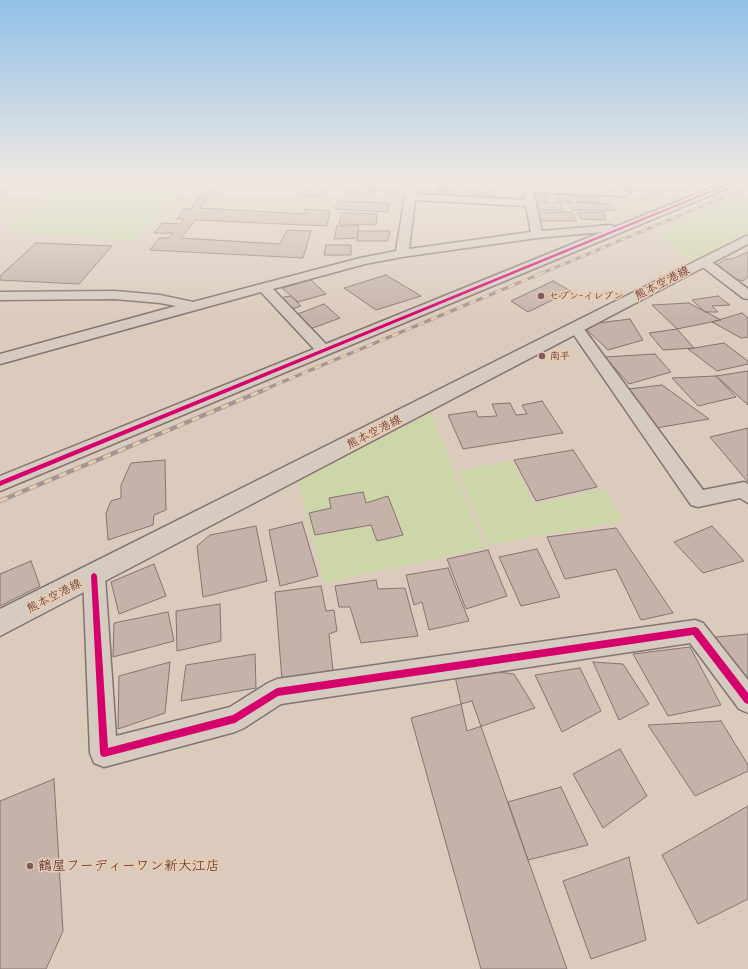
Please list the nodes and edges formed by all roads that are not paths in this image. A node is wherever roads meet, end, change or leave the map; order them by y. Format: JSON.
{"nodes":[{"id":1,"x":406,"y":228,"type":"edge"},
{"id":2,"x":536,"y":228,"type":"edge"},
{"id":3,"x":603,"y":228,"type":"edge"},
{"id":4,"x":624,"y":228,"type":"edge"},
{"id":5,"x":537,"y":234,"type":"junction"},
{"id":6,"x":748,"y":239,"type":"edge"},
{"id":7,"x":402,"y":253,"type":"junction"},
{"id":8,"x":704,"y":262,"type":"junction"},
{"id":9,"x":264,"y":287,"type":"junction"},
{"id":10,"x":748,"y":295,"type":"edge"},
{"id":11,"x":0,"y":296,"type":"edge"},
{"id":12,"x":193,"y":306,"type":"junction"},
{"id":13,"x":576,"y":328,"type":"junction"},
{"id":14,"x":324,"y":351,"type":"junction"},
{"id":15,"x":0,"y":359,"type":"edge"},
{"id":16,"x":0,"y":484,"type":"edge"},
{"id":17,"x":748,"y":495,"type":"edge"},
{"id":18,"x":94,"y":576,"type":"junction"},
{"id":19,"x":0,"y":623,"type":"edge"},
{"id":20,"x":748,"y":700,"type":"edge"}],
"edges":[{"from":1,"to":7,"type":"street"},
{"from":2,"to":5,"type":"street"},
{"from":3,"to":5,"type":"street"},
{"from":4,"to":14,"type":"street"},
{"from":5,"to":7,"type":"street"},
{"from":6,"to":8,"type":"main road","name":"熊本空港線"},
{"from":7,"to":9,"type":"street"},
{"from":8,"to":10,"type":"street"},
{"from":8,"to":13,"type":"main road","name":"熊本空港線"},
{"from":9,"to":12,"type":"street"},
{"from":9,"to":14,"type":"street"},
{"from":11,"to":12,"type":"street"},
{"from":12,"to":15,"type":"street"},
{"from":13,"to":17,"type":"street"},
{"from":13,"to":18,"type":"main road","name":"熊本空港線"},
{"from":14,"to":16,"type":"street"},
{"from":18,"to":19,"type":"main road","name":"熊本空港線"},
{"from":18,"to":20,"type":"street"}]}
